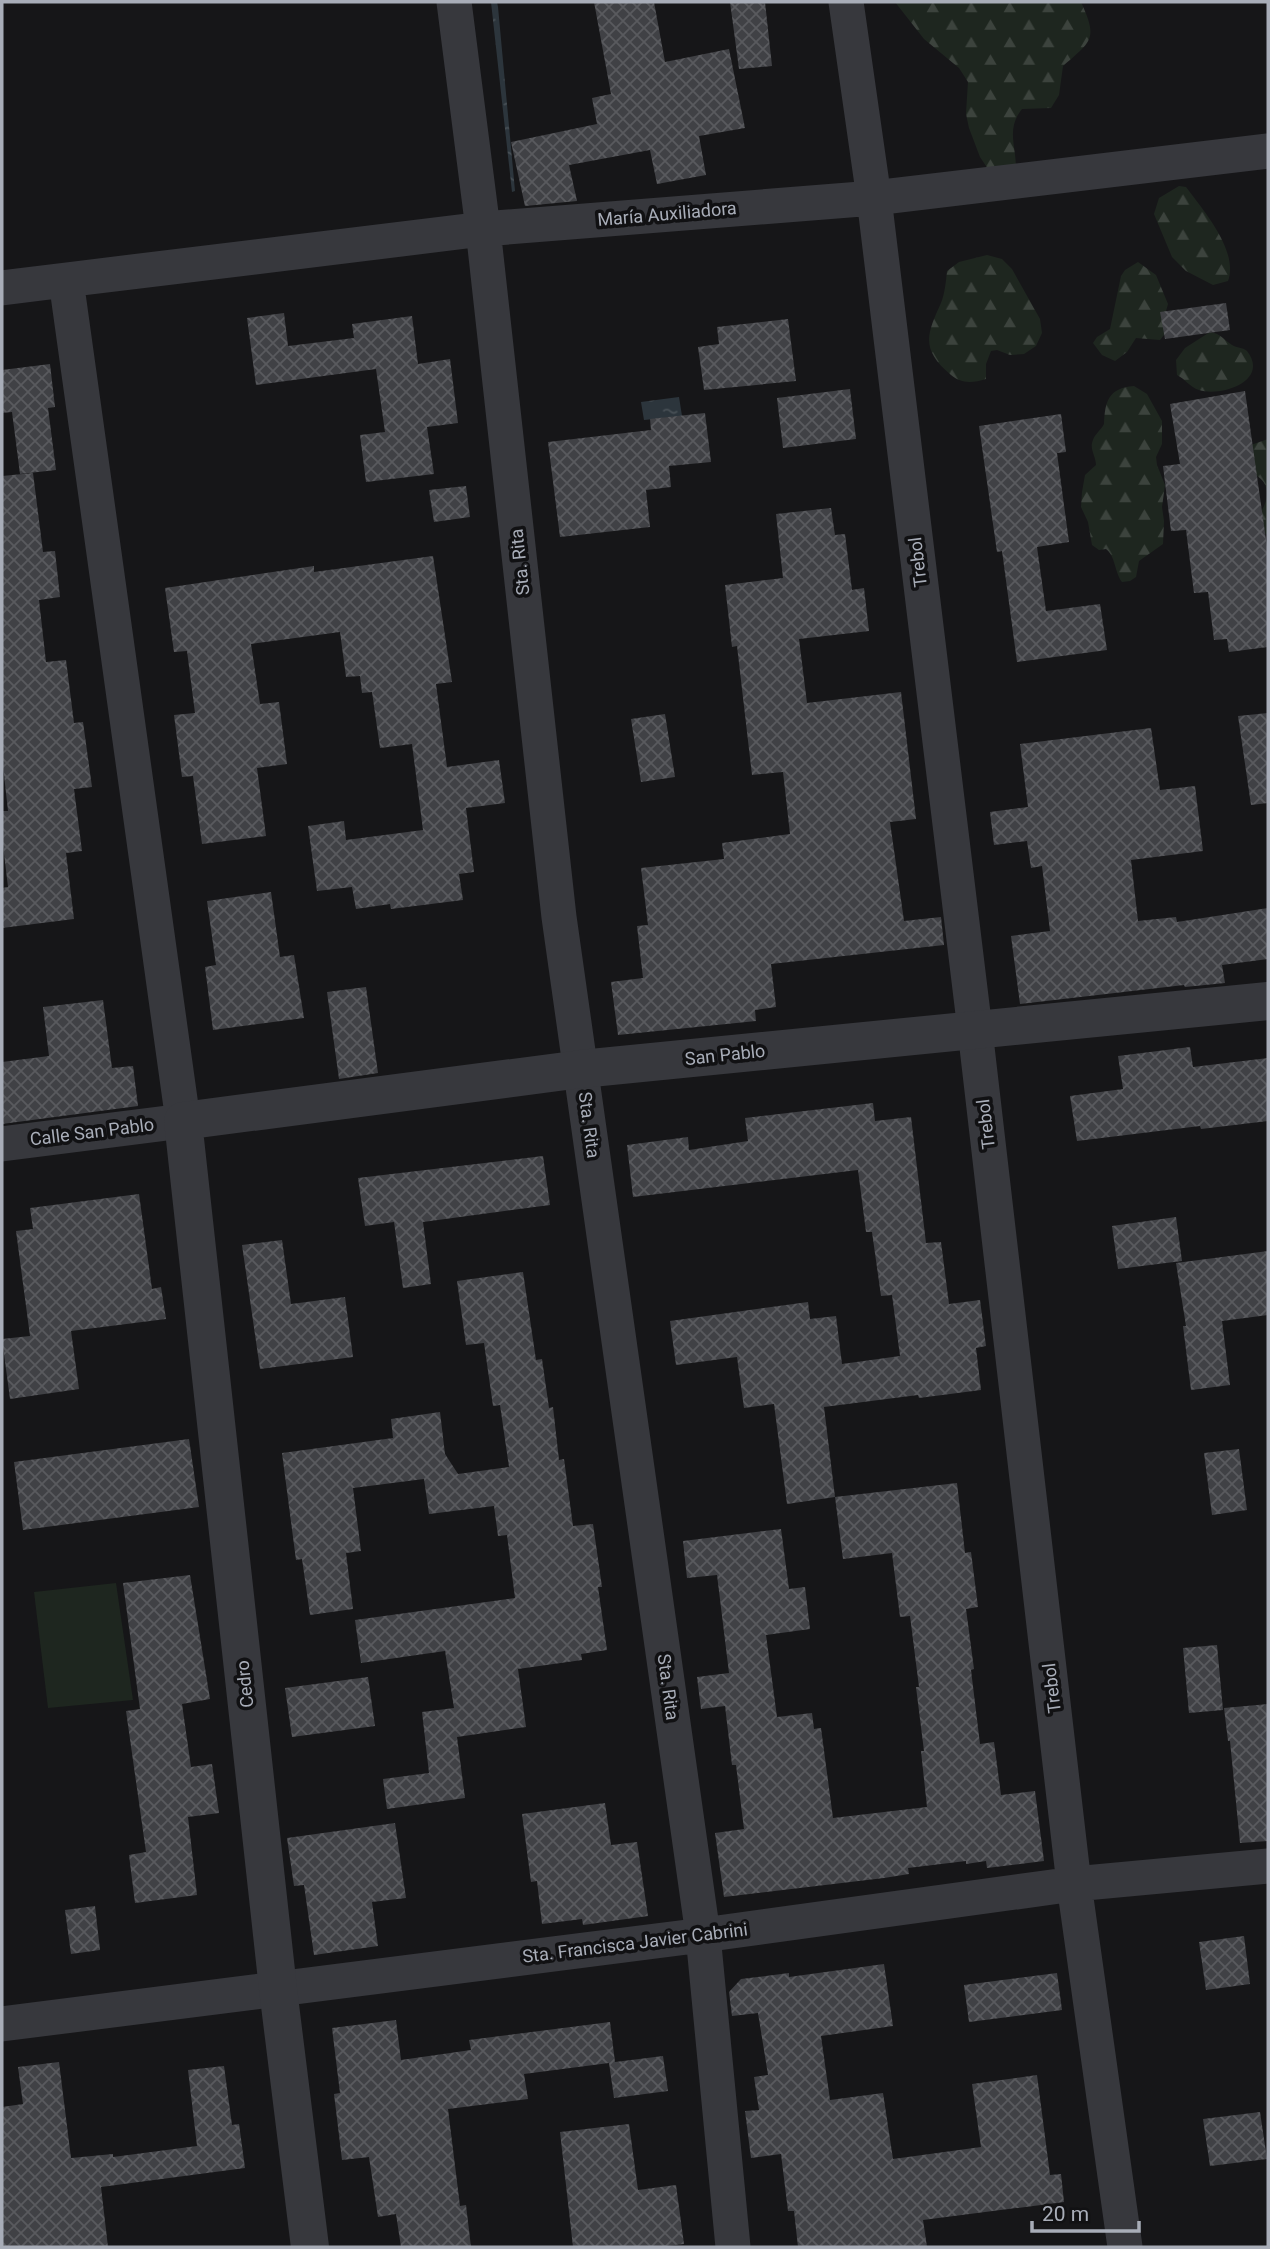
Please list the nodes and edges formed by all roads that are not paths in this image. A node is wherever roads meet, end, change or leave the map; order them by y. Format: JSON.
{"nodes":[{"id":1,"x":454,"y":2,"type":"edge"},
{"id":2,"x":846,"y":2,"type":"edge"},
{"id":3,"x":1268,"y":151,"type":"edge"},
{"id":4,"x":874,"y":198,"type":"junction"},
{"id":5,"x":483,"y":229,"type":"junction"},
{"id":6,"x":66,"y":280,"type":"junction"},
{"id":7,"x":2,"y":288,"type":"edge"},
{"id":8,"x":1268,"y":1001,"type":"edge"},
{"id":9,"x":975,"y":1030,"type":"junction"},
{"id":10,"x":581,"y":1069,"type":"junction"},
{"id":11,"x":183,"y":1121,"type":"junction"},
{"id":12,"x":2,"y":1144,"type":"edge"},
{"id":13,"x":1268,"y":1866,"type":"edge"},
{"id":14,"x":1074,"y":1884,"type":"junction"},
{"id":15,"x":703,"y":1935,"type":"junction"},
{"id":16,"x":278,"y":1989,"type":"junction"},
{"id":17,"x":2,"y":2024,"type":"edge"},
{"id":18,"x":310,"y":2247,"type":"edge"},
{"id":19,"x":733,"y":2247,"type":"edge"},
{"id":20,"x":1125,"y":2247,"type":"edge"}],
"edges":[{"from":1,"to":5,"type":"street","name":"Sta. Rita"},
{"from":2,"to":4,"type":"street","name":"Trebol"},
{"from":3,"to":4,"type":"street","name":"María Auxiliadora"},
{"from":4,"to":5,"type":"street","name":"María Auxiliadora"},
{"from":4,"to":9,"type":"street","name":"Trebol"},
{"from":5,"to":6,"type":"street","name":"María Auxiliadora"},
{"from":5,"to":10,"type":"street","name":"Sta. Rita"},
{"from":6,"to":7,"type":"street","name":"María Auxiliadora"},
{"from":6,"to":11,"type":"street"},
{"from":8,"to":9,"type":"street","name":"San Pablo"},
{"from":9,"to":10,"type":"street","name":"San Pablo"},
{"from":9,"to":14,"type":"street","name":"Trebol"},
{"from":10,"to":11,"type":"street","name":"San Pablo"},
{"from":10,"to":15,"type":"street","name":"Sta. Rita"},
{"from":11,"to":12,"type":"street","name":"Calle San Pablo"},
{"from":11,"to":16,"type":"street","name":"Cedro"},
{"from":13,"to":14,"type":"street","name":"Sta. Francisca Javier Cabrini"},
{"from":14,"to":15,"type":"street","name":"Sta. Francisca Javier Cabrini"},
{"from":14,"to":20,"type":"street","name":"Trebol"},
{"from":15,"to":16,"type":"street","name":"Sta. Francisca Javier Cabrini"},
{"from":15,"to":19,"type":"street","name":"Sta. Rita"},
{"from":16,"to":17,"type":"street","name":"Sta. Francisca Javier Cabrini"},
{"from":16,"to":18,"type":"street","name":"Cedro"}]}
